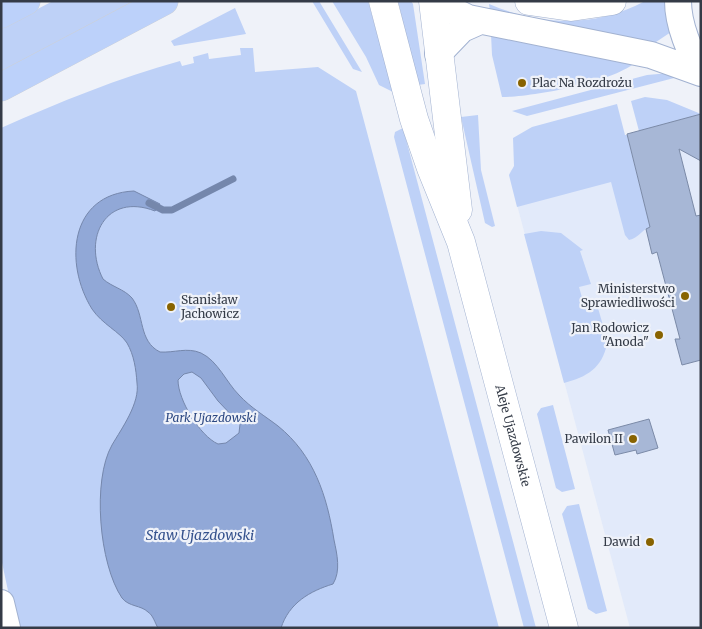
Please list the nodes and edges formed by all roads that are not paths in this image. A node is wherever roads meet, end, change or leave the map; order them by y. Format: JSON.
{"nodes":[{"id":1,"x":26,"y":1,"type":"edge"},
{"id":2,"x":164,"y":1,"type":"edge"},
{"id":3,"x":383,"y":1,"type":"edge"},
{"id":4,"x":434,"y":1,"type":"edge"},
{"id":5,"x":528,"y":1,"type":"edge"},
{"id":6,"x":612,"y":1,"type":"edge"},
{"id":7,"x":678,"y":1,"type":"edge"},
{"id":8,"x":1,"y":14,"type":"edge"},
{"id":9,"x":480,"y":21,"type":"junction"},
{"id":10,"x":438,"y":54,"type":"junction"},
{"id":11,"x":701,"y":73,"type":"edge"},
{"id":12,"x":1,"y":87,"type":"edge"},
{"id":13,"x":462,"y":242,"type":"junction"},
{"id":14,"x":1,"y":603,"type":"edge"},
{"id":15,"x":6,"y":628,"type":"edge"},
{"id":16,"x":564,"y":628,"type":"edge"}],
"edges":[{"from":1,"to":8,"type":"main road"},
{"from":2,"to":12,"type":"main road"},
{"from":3,"to":13,"type":"street"},
{"from":4,"to":9,"type":"street"},
{"from":4,"to":10,"type":"street"},
{"from":5,"to":6,"type":"street"},
{"from":7,"to":11,"type":"street"},
{"from":9,"to":10,"type":"street"},
{"from":9,"to":11,"type":"street"},
{"from":10,"to":13,"type":"street"},
{"from":13,"to":16,"type":"street","name":"Aleje Ujazdowskie"},
{"from":14,"to":15,"type":"street"}]}
